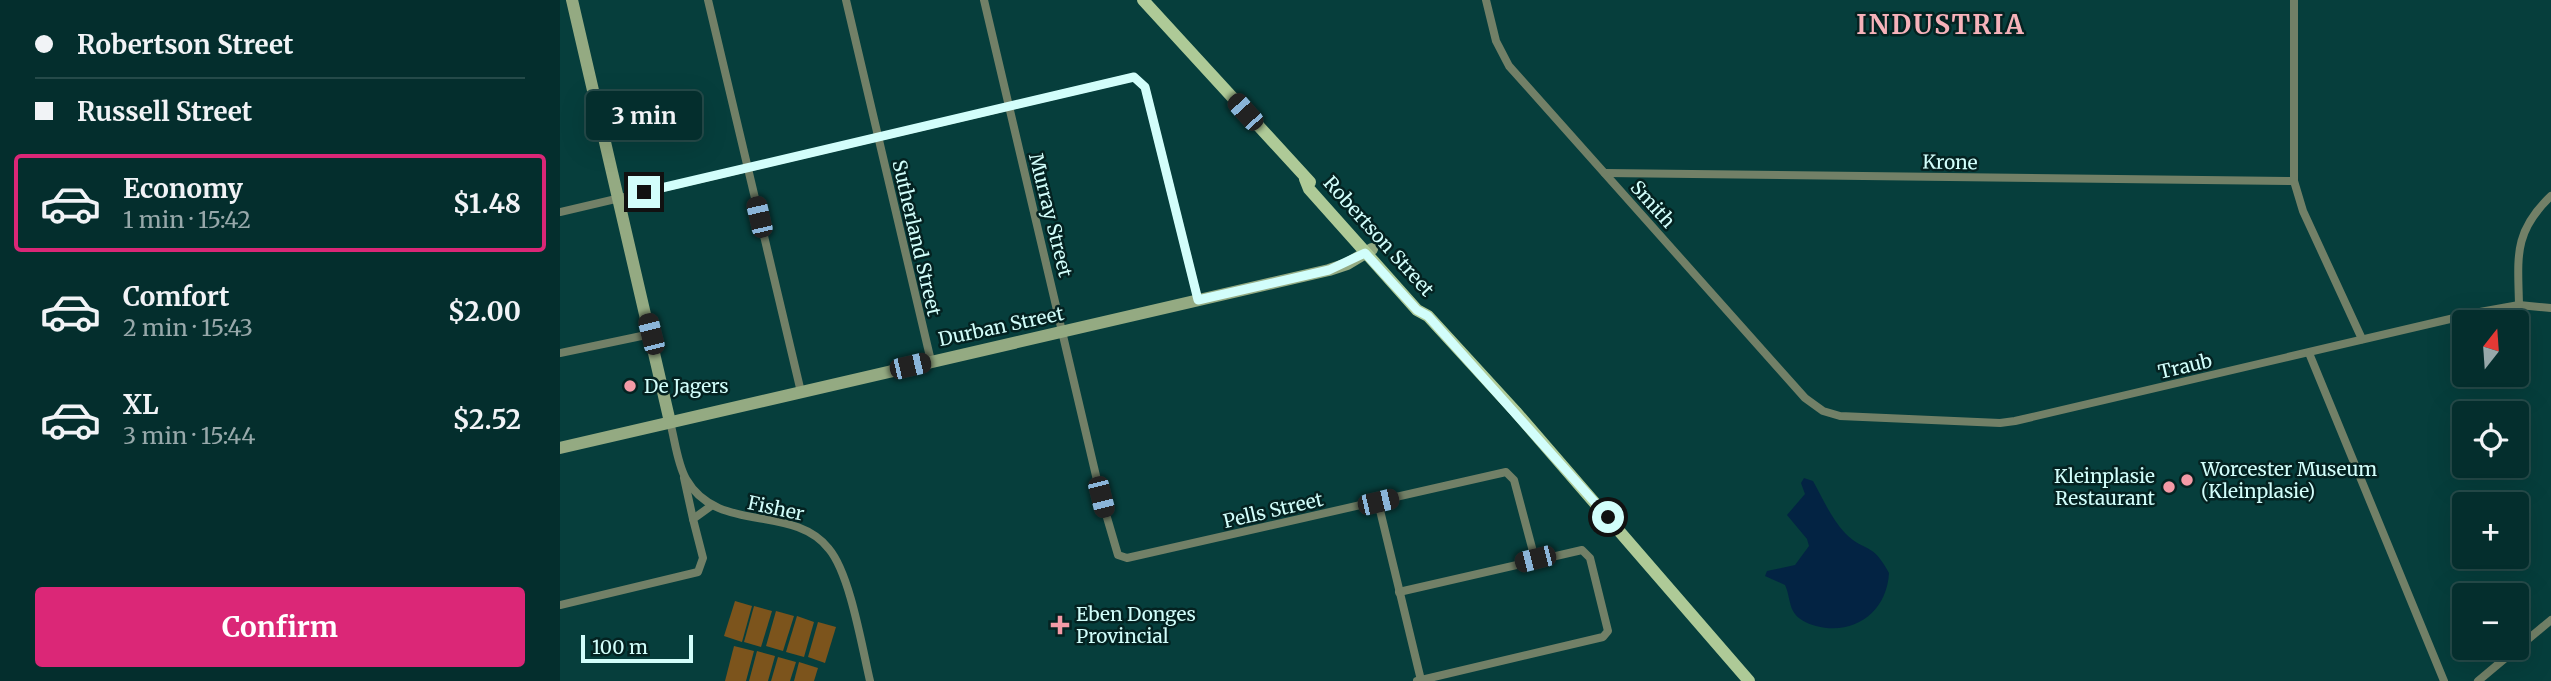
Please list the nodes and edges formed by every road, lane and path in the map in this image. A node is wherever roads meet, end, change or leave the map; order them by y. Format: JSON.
{"nodes":[{"id":1,"x":572,"y":0,"type":"edge"},
{"id":2,"x":708,"y":0,"type":"edge"},
{"id":3,"x":846,"y":0,"type":"edge"},
{"id":4,"x":984,"y":0,"type":"edge"},
{"id":5,"x":1143,"y":0,"type":"edge"},
{"id":6,"x":1486,"y":0,"type":"edge"},
{"id":7,"x":2294,"y":0,"type":"edge"},
{"id":8,"x":1008,"y":106,"type":"junction"},
{"id":9,"x":877,"y":138,"type":"junction"},
{"id":10,"x":747,"y":167,"type":"junction"},
{"id":11,"x":1605,"y":173,"type":"junction"},
{"id":12,"x":2294,"y":181,"type":"junction"},
{"id":13,"x":2551,"y":196,"type":"edge"},
{"id":14,"x":618,"y":198,"type":"junction"},
{"id":15,"x":560,"y":212,"type":"edge"},
{"id":16,"x":1368,"y":251,"type":"junction"},
{"id":17,"x":1198,"y":300,"type":"junction"},
{"id":18,"x":2519,"y":305,"type":"junction"},
{"id":19,"x":2551,"y":308,"type":"edge"},
{"id":20,"x":1063,"y":332,"type":"junction"},
{"id":21,"x":651,"y":334,"type":"junction"},
{"id":22,"x":2362,"y":339,"type":"junction"},
{"id":23,"x":560,"y":353,"type":"edge"},
{"id":24,"x":2309,"y":353,"type":"junction"},
{"id":25,"x":930,"y":361,"type":"junction"},
{"id":26,"x":801,"y":392,"type":"junction"},
{"id":27,"x":1823,"y":411,"type":"joint"},
{"id":28,"x":670,"y":422,"type":"junction"},
{"id":29,"x":560,"y":449,"type":"edge"},
{"id":30,"x":684,"y":477,"type":"junction"},
{"id":31,"x":1378,"y":502,"type":"junction"},
{"id":32,"x":711,"y":506,"type":"junction"},
{"id":33,"x":693,"y":519,"type":"junction"},
{"id":34,"x":1122,"y":557,"type":"joint"},
{"id":35,"x":1535,"y":559,"type":"junction"},
{"id":36,"x":1399,"y":592,"type":"junction"},
{"id":37,"x":560,"y":605,"type":"edge"},
{"id":38,"x":2551,"y":621,"type":"edge"},
{"id":39,"x":1700,"y":622,"type":"junction"},
{"id":40,"x":1419,"y":680,"type":"edge"},
{"id":41,"x":870,"y":681,"type":"edge"},
{"id":42,"x":1749,"y":681,"type":"edge"},
{"id":43,"x":1760,"y":681,"type":"edge"},
{"id":44,"x":2444,"y":681,"type":"edge"},
{"id":45,"x":2479,"y":681,"type":"edge"}],
"edges":[{"from":1,"to":14,"type":"street"},
{"from":2,"to":10,"type":"street"},
{"from":3,"to":9,"type":"street","name":"Sutherland Street"},
{"from":4,"to":8,"type":"street","name":"Murray Street"},
{"from":5,"to":16,"type":"main road","name":"Robertson Street"},
{"from":6,"to":11,"type":"street","name":"Smith"},
{"from":7,"to":12,"type":"street"},
{"from":8,"to":9,"type":"street"},
{"from":8,"to":17,"type":"street"},
{"from":8,"to":20,"type":"street","name":"Murray Street"},
{"from":9,"to":10,"type":"street"},
{"from":9,"to":25,"type":"street","name":"Sutherland Street"},
{"from":10,"to":14,"type":"street"},
{"from":10,"to":26,"type":"street"},
{"from":11,"to":12,"type":"street","name":"Krone"},
{"from":11,"to":27,"type":"street","name":"Smith"},
{"from":12,"to":22,"type":"street"},
{"from":13,"to":18,"type":"street"},
{"from":14,"to":15,"type":"street"},
{"from":14,"to":21,"type":"street"},
{"from":16,"to":17,"type":"street","name":"Durban Street"},
{"from":16,"to":39,"type":"main road","name":"Robertson Street"},
{"from":17,"to":20,"type":"street","name":"Durban Street"},
{"from":18,"to":19,"type":"street","name":"Traub"},
{"from":18,"to":22,"type":"street","name":"Traub"},
{"from":20,"to":25,"type":"street","name":"Durban Street"},
{"from":20,"to":34,"type":"street","name":"Murray Street"},
{"from":21,"to":23,"type":"street"},
{"from":21,"to":28,"type":"street"},
{"from":22,"to":24,"type":"street","name":"Traub"},
{"from":24,"to":27,"type":"street","name":"Traub"},
{"from":24,"to":44,"type":"street"},
{"from":25,"to":26,"type":"street","name":"Durban Street"},
{"from":26,"to":28,"type":"street","name":"Durban Street"},
{"from":28,"to":29,"type":"street","name":"Durban Street"},
{"from":28,"to":30,"type":"street","name":"Fisher"},
{"from":30,"to":32,"type":"street","name":"Fisher"},
{"from":30,"to":33,"type":"street"},
{"from":31,"to":34,"type":"street","name":"Pells Street"},
{"from":31,"to":35,"type":"street","name":"Pells Street"},
{"from":31,"to":36,"type":"street"},
{"from":32,"to":33,"type":"street"},
{"from":32,"to":41,"type":"street","name":"Fisher"},
{"from":33,"to":37,"type":"street"},
{"from":35,"to":36,"type":"street"},
{"from":35,"to":40,"type":"street"},
{"from":36,"to":40,"type":"street"},
{"from":38,"to":45,"type":"street"},
{"from":39,"to":42,"type":"main road","name":"Robertson Street"},
{"from":39,"to":43,"type":"main road","name":"Robertson Street"}]}
